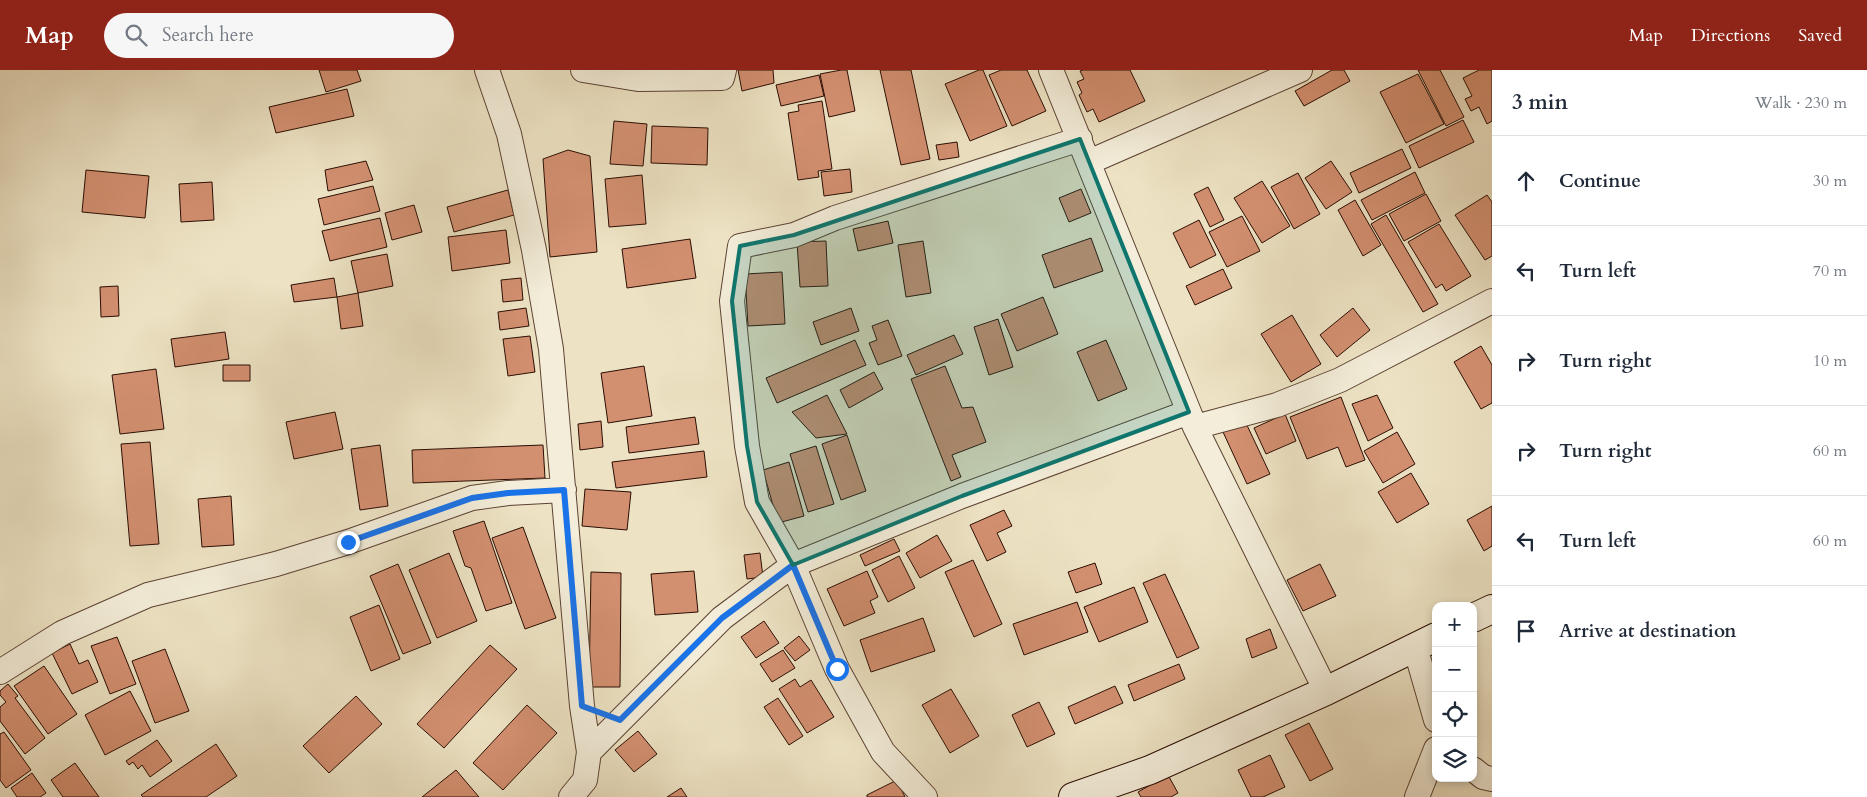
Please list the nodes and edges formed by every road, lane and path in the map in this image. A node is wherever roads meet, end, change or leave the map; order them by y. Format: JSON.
{"nodes":[{"id":1,"x":486,"y":70,"type":"edge"},
{"id":2,"x":583,"y":70,"type":"edge"},
{"id":3,"x":724,"y":70,"type":"edge"},
{"id":4,"x":1051,"y":70,"type":"edge"},
{"id":5,"x":1300,"y":70,"type":"edge"},
{"id":6,"x":1080,"y":139,"type":"junction"},
{"id":7,"x":1089,"y":162,"type":"junction"},
{"id":8,"x":1492,"y":301,"type":"edge"},
{"id":9,"x":1192,"y":420,"type":"junction"},
{"id":10,"x":564,"y":490,"type":"junction"},
{"id":11,"x":793,"y":565,"type":"junction"},
{"id":12,"x":1492,"y":609,"type":"edge"},
{"id":13,"x":1477,"y":616,"type":"edge"},
{"id":14,"x":1425,"y":642,"type":"edge"},
{"id":15,"x":0,"y":672,"type":"edge"},
{"id":16,"x":1326,"y":691,"type":"junction"},
{"id":17,"x":1432,"y":692,"type":"edge"},
{"id":18,"x":582,"y":706,"type":"junction"},
{"id":19,"x":620,"y":720,"type":"junction"},
{"id":20,"x":589,"y":752,"type":"junction"},
{"id":21,"x":1432,"y":760,"type":"edge"},
{"id":22,"x":1477,"y":772,"type":"edge"},
{"id":23,"x":1492,"y":779,"type":"edge"},
{"id":24,"x":571,"y":797,"type":"edge"},
{"id":25,"x":925,"y":797,"type":"edge"},
{"id":26,"x":1073,"y":797,"type":"edge"},
{"id":27,"x":1418,"y":797,"type":"edge"}],
"edges":[{"from":1,"to":10,"type":"street"},
{"from":2,"to":3,"type":"street"},
{"from":4,"to":6,"type":"street"},
{"from":5,"to":7,"type":"street"},
{"from":6,"to":7,"type":"street"},
{"from":6,"to":11,"type":"street"},
{"from":7,"to":9,"type":"street"},
{"from":8,"to":9,"type":"street"},
{"from":9,"to":11,"type":"street"},
{"from":9,"to":16,"type":"street"},
{"from":10,"to":15,"type":"street"},
{"from":10,"to":18,"type":"street"},
{"from":11,"to":19,"type":"street"},
{"from":11,"to":25,"type":"street"},
{"from":12,"to":13,"type":"street"},
{"from":14,"to":16,"type":"street"},
{"from":14,"to":17,"type":"street"},
{"from":16,"to":26,"type":"street"},
{"from":18,"to":19,"type":"street"},
{"from":18,"to":20,"type":"street"},
{"from":19,"to":20,"type":"street"},
{"from":20,"to":24,"type":"street"},
{"from":21,"to":27,"type":"street"},
{"from":22,"to":23,"type":"street"}]}
